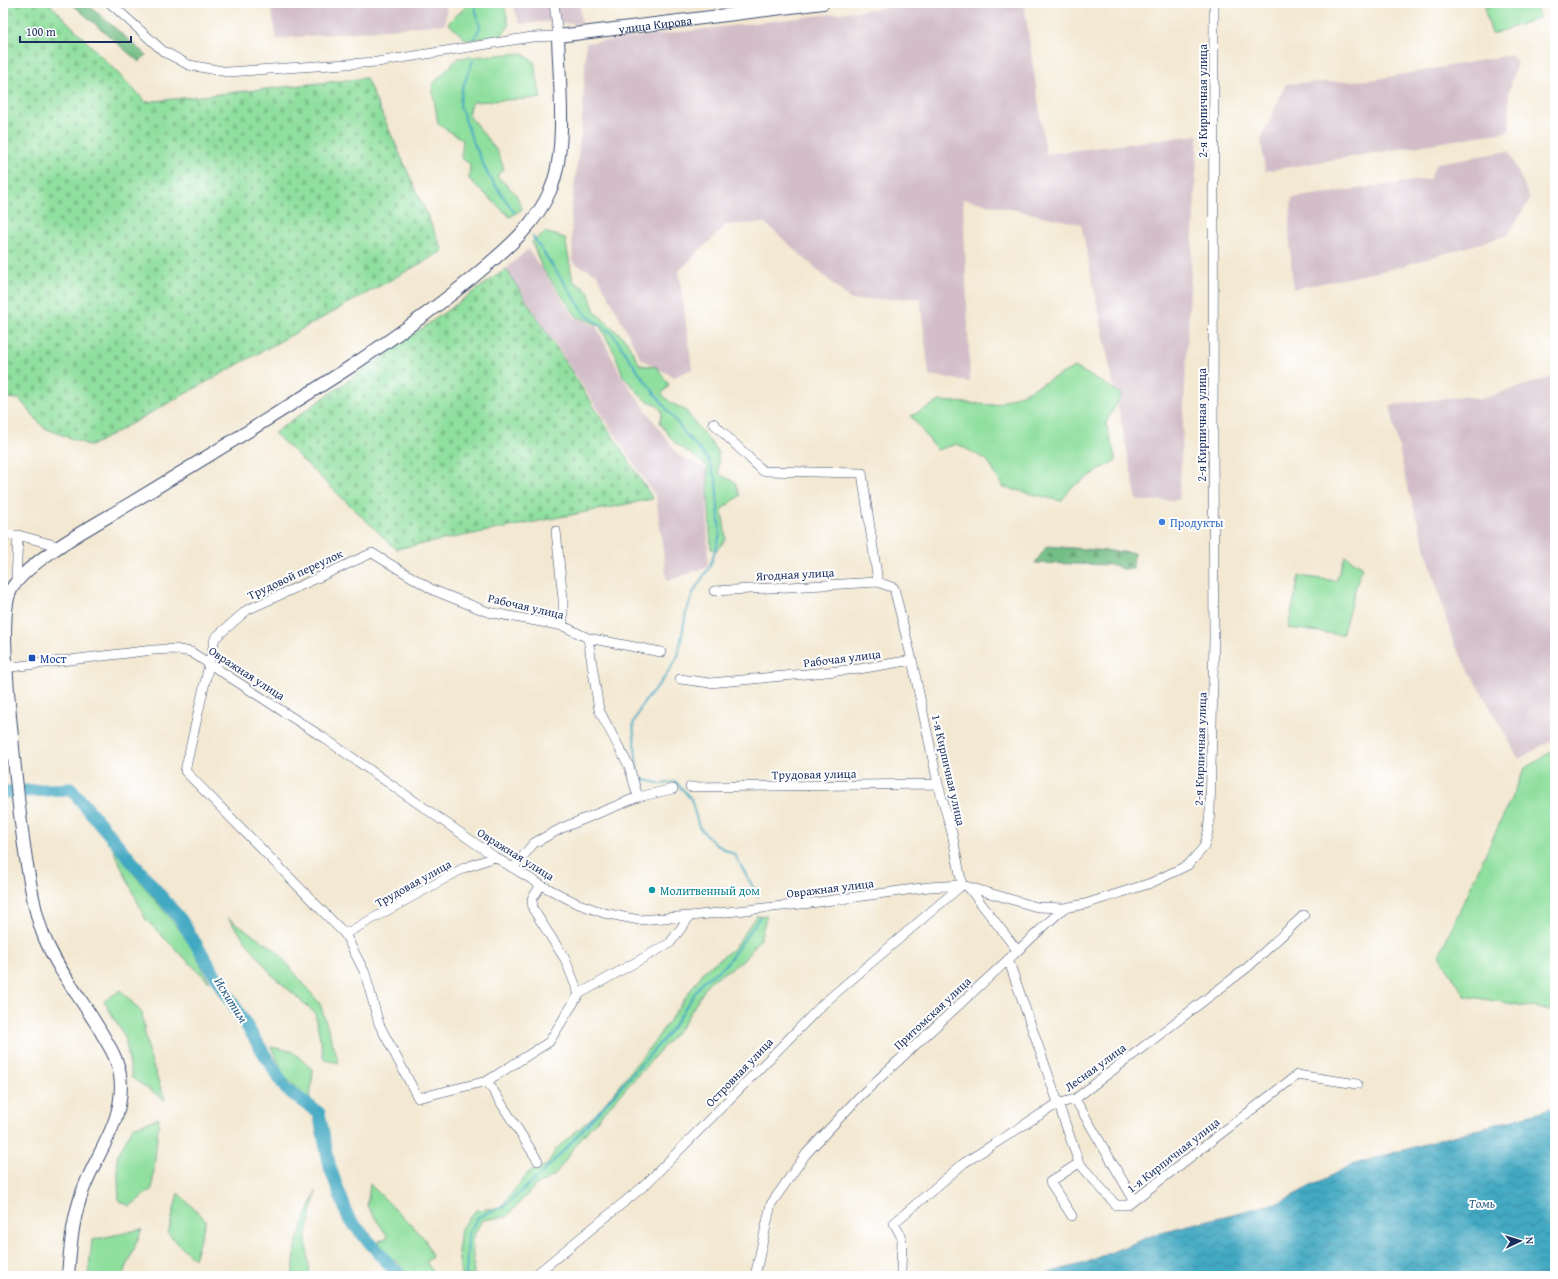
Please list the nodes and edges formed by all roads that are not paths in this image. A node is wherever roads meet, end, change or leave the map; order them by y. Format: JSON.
{"nodes":[{"id":1,"x":110,"y":3,"type":"edge"},
{"id":2,"x":554,"y":3,"type":"edge"},
{"id":3,"x":823,"y":3,"type":"edge"},
{"id":4,"x":1214,"y":3,"type":"edge"},
{"id":5,"x":750,"y":8,"type":"edge"},
{"id":6,"x":558,"y":36,"type":"junction"},
{"id":7,"x":713,"y":423,"type":"dead end"},
{"id":8,"x":556,"y":531,"type":"dead end"},
{"id":9,"x":3,"y":535,"type":"edge"},
{"id":10,"x":18,"y":535,"type":"junction"},
{"id":11,"x":58,"y":546,"type":"junction"},
{"id":12,"x":372,"y":553,"type":"joint"},
{"id":13,"x":16,"y":581,"type":"junction"},
{"id":14,"x":878,"y":582,"type":"junction"},
{"id":15,"x":714,"y":591,"type":"dead end"},
{"id":16,"x":563,"y":626,"type":"junction"},
{"id":17,"x":588,"y":638,"type":"junction"},
{"id":18,"x":661,"y":652,"type":"dead end"},
{"id":19,"x":912,"y":660,"type":"junction"},
{"id":20,"x":209,"y":662,"type":"junction"},
{"id":21,"x":4,"y":668,"type":"edge"},
{"id":22,"x":680,"y":679,"type":"dead end"},
{"id":23,"x":938,"y":784,"type":"junction"},
{"id":24,"x":690,"y":787,"type":"dead end"},
{"id":25,"x":673,"y":789,"type":"dead end"},
{"id":26,"x":638,"y":798,"type":"junction"},
{"id":27,"x":495,"y":857,"type":"junction"},
{"id":28,"x":513,"y":868,"type":"junction"},
{"id":29,"x":541,"y":885,"type":"junction"},
{"id":30,"x":965,"y":886,"type":"junction"},
{"id":31,"x":1064,"y":908,"type":"junction"},
{"id":32,"x":1304,"y":915,"type":"dead end"},
{"id":33,"x":690,"y":916,"type":"junction"},
{"id":34,"x":345,"y":934,"type":"junction"},
{"id":35,"x":1017,"y":950,"type":"junction"},
{"id":36,"x":1008,"y":959,"type":"junction"},
{"id":37,"x":579,"y":994,"type":"junction"},
{"id":38,"x":487,"y":1081,"type":"junction"},
{"id":39,"x":1357,"y":1084,"type":"dead end"},
{"id":40,"x":1075,"y":1100,"type":"junction"},
{"id":41,"x":1057,"y":1104,"type":"junction"},
{"id":42,"x":538,"y":1161,"type":"dead end"},
{"id":43,"x":1079,"y":1164,"type":"junction"},
{"id":44,"x":1134,"y":1200,"type":"junction"},
{"id":45,"x":1072,"y":1216,"type":"dead end"},
{"id":46,"x":901,"y":1272,"type":"dead end"},
{"id":47,"x":68,"y":1276,"type":"edge"},
{"id":48,"x":534,"y":1276,"type":"edge"},
{"id":49,"x":755,"y":1276,"type":"edge"}],
"edges":[{"from":1,"to":6,"type":"street"},
{"from":2,"to":6,"type":"street"},
{"from":3,"to":5,"type":"main road","name":"улица Кирова"},
{"from":4,"to":31,"type":"street","name":"2-я Кирпичная улица"},
{"from":5,"to":6,"type":"main road","name":"улица Кирова"},
{"from":6,"to":11,"type":"main road"},
{"from":7,"to":14,"type":"street"},
{"from":8,"to":16,"type":"street"},
{"from":9,"to":10,"type":"street"},
{"from":10,"to":11,"type":"street"},
{"from":10,"to":13,"type":"street"},
{"from":11,"to":13,"type":"main road"},
{"from":12,"to":16,"type":"street","name":"Рабочая улица"},
{"from":12,"to":20,"type":"street","name":"Трудовой переулок"},
{"from":13,"to":21,"type":"main road"},
{"from":14,"to":15,"type":"street","name":"Ягодная улица"},
{"from":14,"to":19,"type":"street","name":"1-я Кирпичная улица"},
{"from":16,"to":17,"type":"street","name":"Рабочая улица"},
{"from":17,"to":18,"type":"street","name":"Рабочая улица"},
{"from":17,"to":26,"type":"street"},
{"from":19,"to":22,"type":"street","name":"Рабочая улица"},
{"from":19,"to":23,"type":"street","name":"1-я Кирпичная улица"},
{"from":20,"to":21,"type":"street","name":"Овражная улица"},
{"from":20,"to":27,"type":"street","name":"Овражная улица"},
{"from":20,"to":34,"type":"street","name":"Трудовой переулок"},
{"from":21,"to":47,"type":"main road"},
{"from":23,"to":24,"type":"street","name":"Трудовая улица"},
{"from":23,"to":30,"type":"street","name":"1-я Кирпичная улица"},
{"from":25,"to":26,"type":"street"},
{"from":26,"to":28,"type":"street"},
{"from":27,"to":28,"type":"street","name":"Овражная улица"},
{"from":27,"to":34,"type":"street","name":"Трудовая улица"},
{"from":28,"to":29,"type":"street","name":"Овражная улица"},
{"from":29,"to":33,"type":"street","name":"Овражная улица"},
{"from":29,"to":37,"type":"street"},
{"from":30,"to":31,"type":"street","name":"Овражная улица"},
{"from":30,"to":33,"type":"street","name":"Овражная улица"},
{"from":30,"to":35,"type":"street","name":"1-я Кирпичная улица"},
{"from":30,"to":48,"type":"street","name":"Островная улица"},
{"from":31,"to":35,"type":"street","name":"Притомская улица"},
{"from":32,"to":40,"type":"street","name":"Лесная улица"},
{"from":33,"to":37,"type":"street"},
{"from":34,"to":38,"type":"street"},
{"from":35,"to":36,"type":"street","name":"Притомская улица"},
{"from":36,"to":41,"type":"street","name":"1-я Кирпичная улица"},
{"from":36,"to":49,"type":"street","name":"Притомская улица"},
{"from":37,"to":38,"type":"street"},
{"from":38,"to":42,"type":"street"},
{"from":39,"to":44,"type":"street","name":"1-я Кирпичная улица"},
{"from":40,"to":41,"type":"street","name":"Лесная улица"},
{"from":40,"to":44,"type":"street"},
{"from":41,"to":43,"type":"street","name":"1-я Кирпичная улица"},
{"from":41,"to":46,"type":"street","name":"Лесная улица"},
{"from":43,"to":44,"type":"street","name":"1-я Кирпичная улица"},
{"from":43,"to":45,"type":"street"}]}
